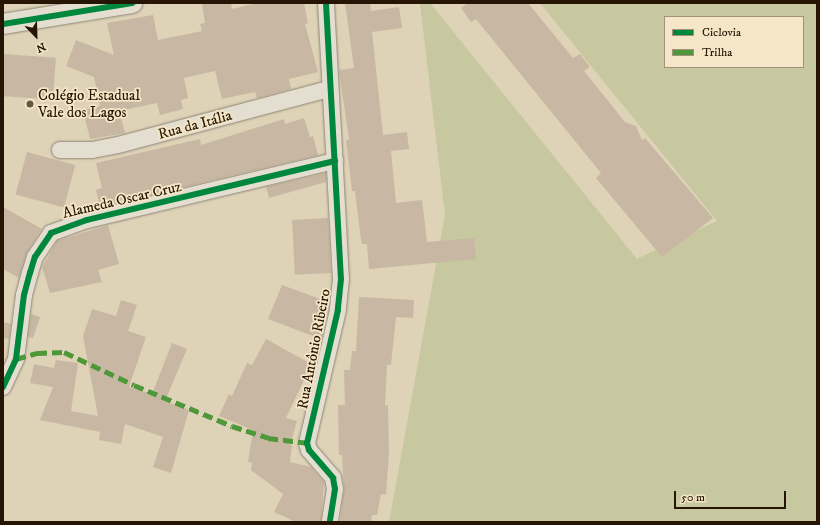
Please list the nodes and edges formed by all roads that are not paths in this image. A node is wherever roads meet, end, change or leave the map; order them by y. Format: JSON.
{"nodes":[{"id":1,"x":132,"y":3,"type":"edge"},
{"id":2,"x":326,"y":3,"type":"edge"},
{"id":3,"x":3,"y":24,"type":"edge"},
{"id":4,"x":329,"y":89,"type":"junction"},
{"id":5,"x":60,"y":150,"type":"dead end"},
{"id":6,"x":335,"y":161,"type":"junction"},
{"id":7,"x":3,"y":387,"type":"edge"},
{"id":8,"x":330,"y":522,"type":"edge"}],
"edges":[{"from":1,"to":3,"type":"street"},
{"from":2,"to":4,"type":"street","name":"Rua Antônio Ribeiro"},
{"from":4,"to":5,"type":"street","name":"Rua da Itália"},
{"from":4,"to":6,"type":"street","name":"Rua Antônio Ribeiro"},
{"from":6,"to":7,"type":"street","name":"Alameda Oscar Cruz"},
{"from":6,"to":8,"type":"street","name":"Rua Antônio Ribeiro"}]}
